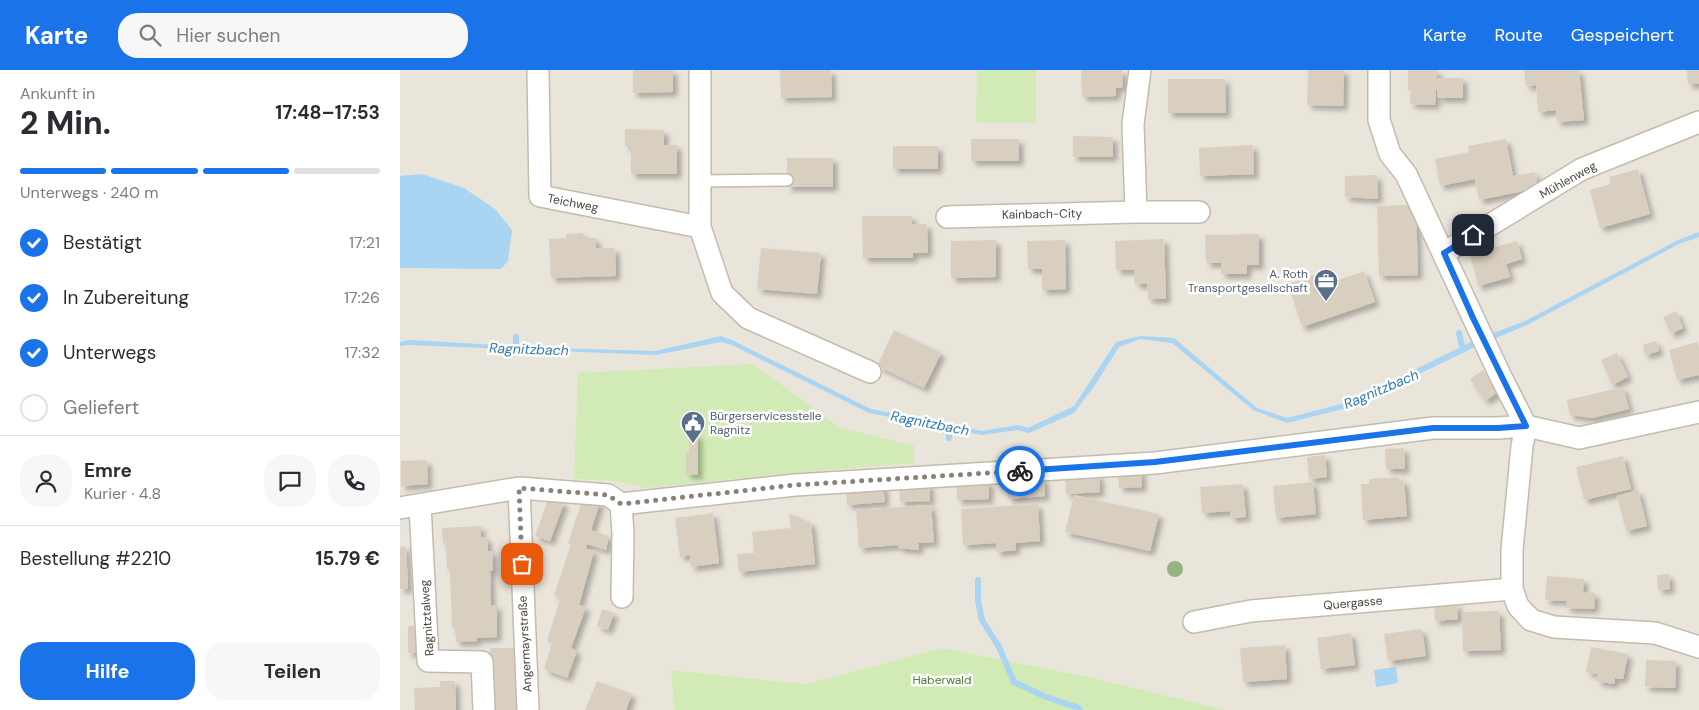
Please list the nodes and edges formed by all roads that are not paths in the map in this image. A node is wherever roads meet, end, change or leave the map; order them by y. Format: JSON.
{"nodes":[{"id":1,"x":538,"y":70,"type":"edge"},
{"id":2,"x":700,"y":70,"type":"edge"},
{"id":3,"x":1140,"y":70,"type":"edge"},
{"id":4,"x":1379,"y":70,"type":"edge"},
{"id":5,"x":1699,"y":122,"type":"edge"},
{"id":6,"x":787,"y":180,"type":"dead end"},
{"id":7,"x":701,"y":181,"type":"junction"},
{"id":8,"x":1136,"y":212,"type":"junction"},
{"id":9,"x":1199,"y":212,"type":"dead end"},
{"id":10,"x":947,"y":217,"type":"dead end"},
{"id":11,"x":700,"y":227,"type":"junction"},
{"id":12,"x":1444,"y":253,"type":"junction"},
{"id":13,"x":870,"y":372,"type":"dead end"},
{"id":14,"x":1699,"y":412,"type":"edge"},
{"id":15,"x":1526,"y":426,"type":"junction"},
{"id":16,"x":519,"y":488,"type":"junction"},
{"id":17,"x":614,"y":499,"type":"junction"},
{"id":18,"x":410,"y":506,"type":"edge"},
{"id":19,"x":1512,"y":589,"type":"junction"},
{"id":20,"x":622,"y":597,"type":"dead end"},
{"id":21,"x":1194,"y":622,"type":"dead end"},
{"id":22,"x":1699,"y":647,"type":"edge"},
{"id":23,"x":484,"y":710,"type":"edge"},
{"id":24,"x":528,"y":710,"type":"edge"}],
"edges":[{"from":1,"to":11,"type":"street","name":"Teichweg"},
{"from":2,"to":7,"type":"street"},
{"from":3,"to":8,"type":"street"},
{"from":4,"to":12,"type":"street"},
{"from":5,"to":12,"type":"street","name":"Mühlenweg"},
{"from":6,"to":7,"type":"lane"},
{"from":7,"to":11,"type":"street"},
{"from":8,"to":9,"type":"street","name":"Kainbach-City"},
{"from":8,"to":10,"type":"street","name":"Kainbach-City"},
{"from":11,"to":13,"type":"street"},
{"from":12,"to":15,"type":"street"},
{"from":14,"to":15,"type":"street"},
{"from":15,"to":17,"type":"street"},
{"from":15,"to":19,"type":"street"},
{"from":16,"to":17,"type":"street"},
{"from":16,"to":18,"type":"street"},
{"from":16,"to":24,"type":"street","name":"Angermayrstraße"},
{"from":17,"to":20,"type":"street"},
{"from":18,"to":23,"type":"street","name":"Ragnitztalweg"},
{"from":19,"to":21,"type":"street","name":"Quergasse"},
{"from":19,"to":22,"type":"street"}]}
